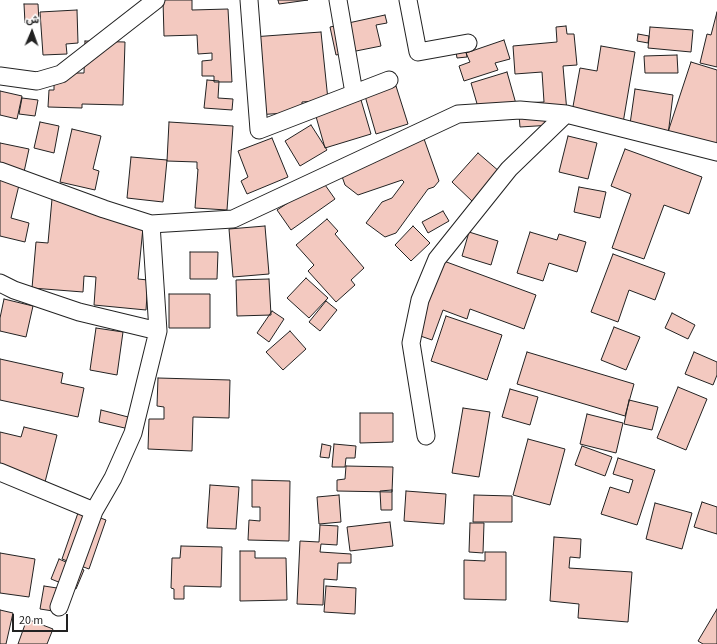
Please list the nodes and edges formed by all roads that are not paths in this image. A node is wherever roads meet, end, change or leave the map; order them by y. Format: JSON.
{"nodes":[{"id":1,"x":156,"y":0,"type":"edge"},
{"id":2,"x":249,"y":0,"type":"edge"},
{"id":3,"x":338,"y":0,"type":"edge"},
{"id":4,"x":408,"y":0,"type":"edge"},
{"id":5,"x":468,"y":43,"type":"dead end"},
{"id":6,"x":0,"y":76,"type":"edge"},
{"id":7,"x":389,"y":80,"type":"dead end"},
{"id":8,"x":354,"y":93,"type":"junction"},
{"id":9,"x":566,"y":114,"type":"junction"},
{"id":10,"x":717,"y":152,"type":"edge"},
{"id":11,"x":0,"y":171,"type":"edge"},
{"id":12,"x":151,"y":224,"type":"junction"},
{"id":13,"x":0,"y":283,"type":"edge"},
{"id":14,"x":158,"y":331,"type":"junction"},
{"id":15,"x":426,"y":436,"type":"dead end"},
{"id":16,"x":0,"y":472,"type":"edge"},
{"id":17,"x":94,"y":510,"type":"junction"},
{"id":18,"x":60,"y":607,"type":"dead end"}],
"edges":[{"from":1,"to":6,"type":"street"},
{"from":2,"to":8,"type":"street"},
{"from":3,"to":8,"type":"street"},
{"from":4,"to":5,"type":"street"},
{"from":7,"to":8,"type":"street"},
{"from":9,"to":10,"type":"street"},
{"from":9,"to":12,"type":"street"},
{"from":9,"to":15,"type":"street"},
{"from":11,"to":12,"type":"street"},
{"from":12,"to":14,"type":"street"},
{"from":13,"to":14,"type":"street"},
{"from":14,"to":17,"type":"street"},
{"from":16,"to":17,"type":"street"},
{"from":17,"to":18,"type":"street"}]}
